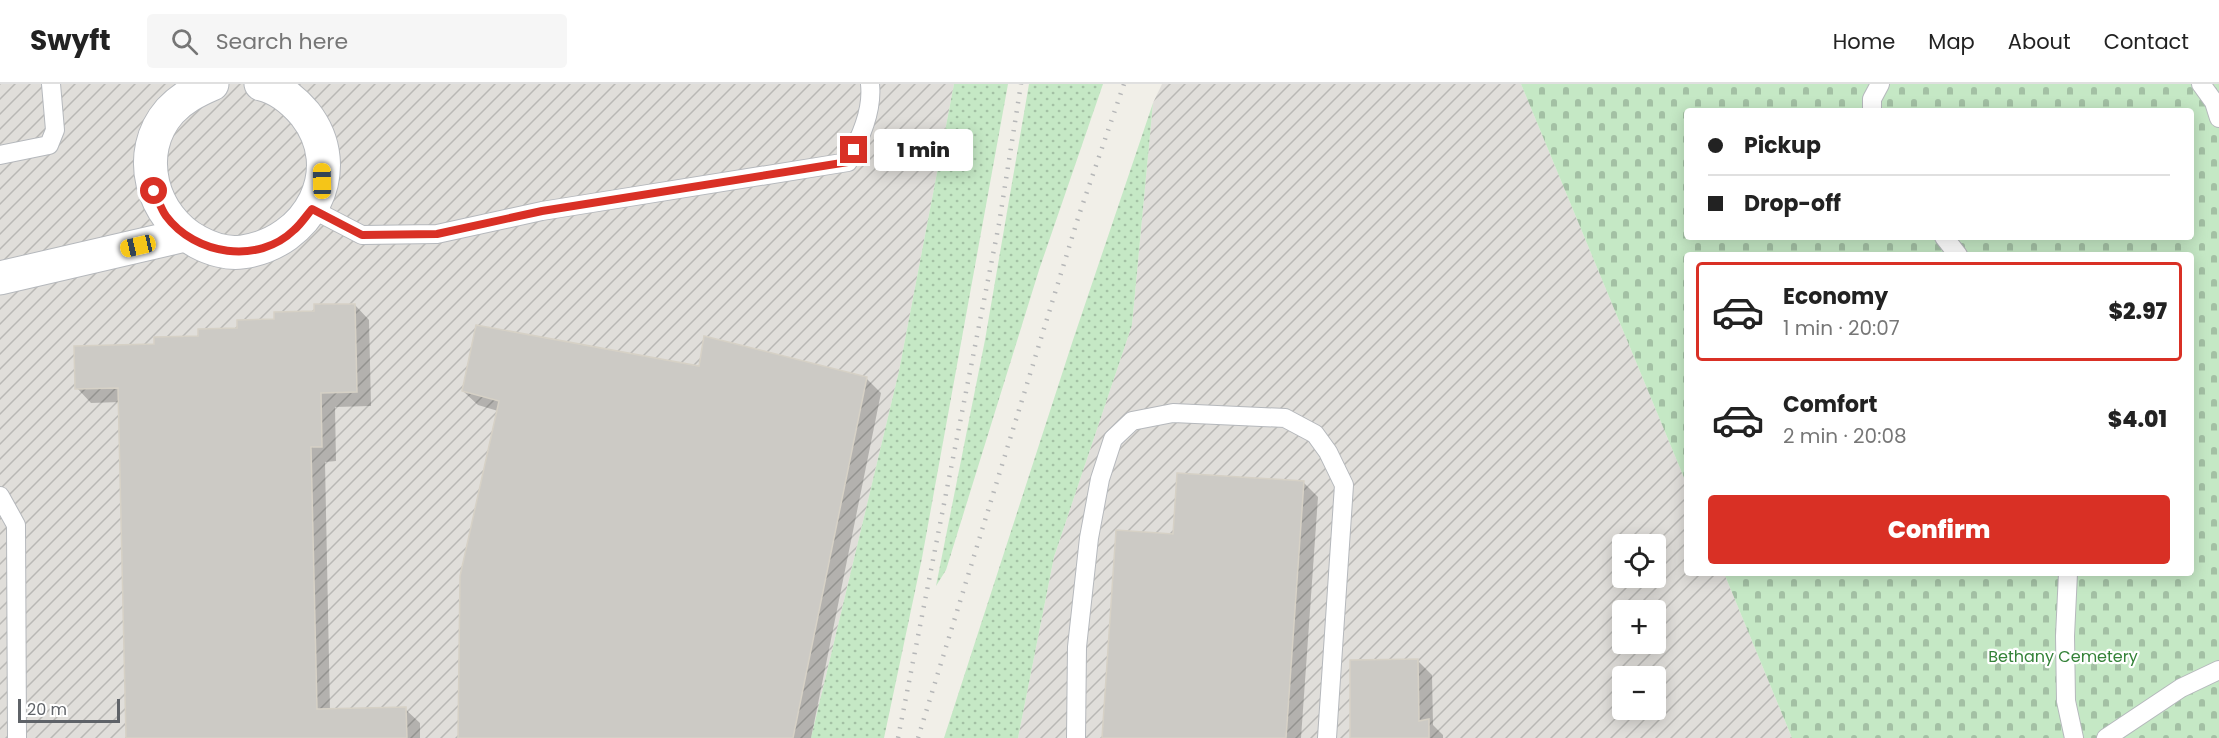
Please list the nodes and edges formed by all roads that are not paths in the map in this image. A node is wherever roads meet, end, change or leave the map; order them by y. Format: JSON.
{"nodes":[{"id":1,"x":51,"y":84,"type":"edge"},
{"id":2,"x":212,"y":84,"type":"edge"},
{"id":3,"x":870,"y":84,"type":"edge"},
{"id":4,"x":1880,"y":84,"type":"edge"},
{"id":5,"x":2201,"y":84,"type":"edge"},
{"id":6,"x":281,"y":88,"type":"edge"},
{"id":7,"x":1872,"y":108,"type":"edge"},
{"id":8,"x":2219,"y":118,"type":"edge"},
{"id":9,"x":0,"y":155,"type":"edge"},
{"id":10,"x":312,"y":209,"type":"junction"},
{"id":11,"x":185,"y":235,"type":"junction"},
{"id":12,"x":1946,"y":240,"type":"edge"},
{"id":13,"x":1956,"y":252,"type":"edge"},
{"id":14,"x":0,"y":278,"type":"edge"},
{"id":15,"x":0,"y":496,"type":"edge"},
{"id":16,"x":2068,"y":576,"type":"edge"},
{"id":17,"x":2219,"y":670,"type":"edge"},
{"id":18,"x":17,"y":738,"type":"edge"},
{"id":19,"x":1076,"y":738,"type":"edge"},
{"id":20,"x":1327,"y":738,"type":"edge"},
{"id":21,"x":2074,"y":738,"type":"edge"},
{"id":22,"x":2106,"y":738,"type":"edge"}],
"edges":[{"from":1,"to":9,"type":"lane"},
{"from":2,"to":11,"type":"street"},
{"from":3,"to":10,"type":"lane"},
{"from":4,"to":7,"type":"lane"},
{"from":5,"to":8,"type":"lane"},
{"from":6,"to":10,"type":"street"},
{"from":10,"to":11,"type":"street"},
{"from":11,"to":14,"type":"street"},
{"from":12,"to":13,"type":"lane"},
{"from":15,"to":18,"type":"lane"},
{"from":16,"to":21,"type":"lane"},
{"from":17,"to":22,"type":"lane"},
{"from":19,"to":20,"type":"lane"}]}
